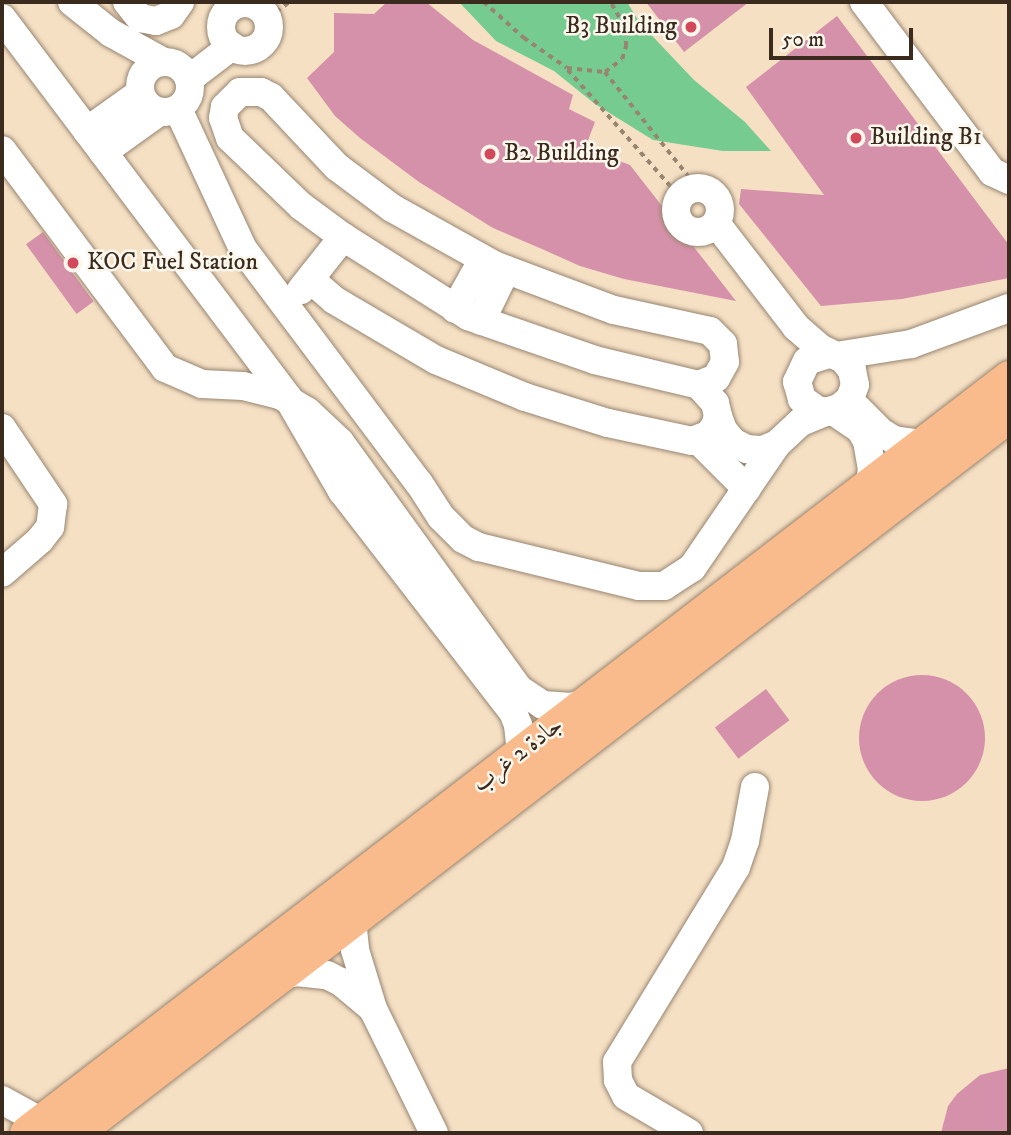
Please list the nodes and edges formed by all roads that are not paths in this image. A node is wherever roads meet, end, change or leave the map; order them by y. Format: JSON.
{"nodes":[{"id":1,"x":72,"y":2,"type":"edge"},
{"id":2,"x":127,"y":2,"type":"edge"},
{"id":3,"x":180,"y":2,"type":"edge"},
{"id":4,"x":864,"y":2,"type":"edge"},
{"id":5,"x":257,"y":6,"type":"edge"},
{"id":6,"x":4,"y":29,"type":"edge"},
{"id":7,"x":227,"y":41,"type":"junction"},
{"id":8,"x":164,"y":85,"type":"junction"},
{"id":9,"x":95,"y":142,"type":"junction"},
{"id":10,"x":2,"y":150,"type":"edge"},
{"id":11,"x":1008,"y":182,"type":"edge"},
{"id":12,"x":689,"y":193,"type":"road end"},
{"id":13,"x":710,"y":228,"type":"junction"},
{"id":14,"x":343,"y":237,"type":"junction"},
{"id":15,"x":494,"y":264,"type":"junction"},
{"id":16,"x":313,"y":275,"type":"junction"},
{"id":17,"x":334,"y":300,"type":"junction"},
{"id":18,"x":1009,"y":308,"type":"edge"},
{"id":19,"x":292,"y":315,"type":"junction"},
{"id":20,"x":468,"y":315,"type":"junction"},
{"id":21,"x":911,"y":344,"type":"junction"},
{"id":22,"x":833,"y":355,"type":"junction"},
{"id":23,"x":798,"y":378,"type":"junction"},
{"id":24,"x":1009,"y":378,"type":"edge"},
{"id":25,"x":699,"y":385,"type":"junction"},
{"id":26,"x":288,"y":398,"type":"junction"},
{"id":27,"x":840,"y":403,"type":"junction"},
{"id":28,"x":1009,"y":414,"type":"edge"},
{"id":29,"x":718,"y":416,"type":"junction"},
{"id":30,"x":2,"y":428,"type":"edge"},
{"id":31,"x":698,"y":440,"type":"junction"},
{"id":32,"x":779,"y":442,"type":"junction"},
{"id":33,"x":923,"y":444,"type":"junction"},
{"id":34,"x":869,"y":485,"type":"junction"},
{"id":35,"x":747,"y":489,"type":"junction"},
{"id":36,"x":2,"y":573,"type":"edge"},
{"id":37,"x":512,"y":695,"type":"junction"},
{"id":38,"x":585,"y":703,"type":"junction"},
{"id":39,"x":521,"y":752,"type":"junction"},
{"id":40,"x":755,"y":787,"type":"dead end"},
{"id":41,"x":352,"y":920,"type":"junction"},
{"id":42,"x":280,"y":976,"type":"junction"},
{"id":43,"x":373,"y":1009,"type":"junction"},
{"id":44,"x":2,"y":1100,"type":"edge"},
{"id":45,"x":48,"y":1130,"type":"edge"},
{"id":46,"x":434,"y":1133,"type":"edge"},
{"id":47,"x":689,"y":1133,"type":"edge"}],
"edges":[{"from":1,"to":8,"type":"lane"},
{"from":2,"to":3,"type":"lane"},
{"from":4,"to":11,"type":"lane"},
{"from":5,"to":7,"type":"lane"},
{"from":5,"to":7,"type":"lane"},
{"from":6,"to":9,"type":"lane"},
{"from":7,"to":8,"type":"lane"},
{"from":8,"to":9,"type":"lane"},
{"from":8,"to":19,"type":"lane"},
{"from":9,"to":26,"type":"lane"},
{"from":10,"to":26,"type":"lane"},
{"from":12,"to":13,"type":"lane"},
{"from":13,"to":22,"type":"lane"},
{"from":13,"to":23,"type":"lane"},
{"from":14,"to":15,"type":"lane"},
{"from":14,"to":16,"type":"lane"},
{"from":14,"to":20,"type":"lane"},
{"from":15,"to":20,"type":"lane"},
{"from":15,"to":25,"type":"lane"},
{"from":16,"to":17,"type":"lane"},
{"from":16,"to":19,"type":"lane"},
{"from":17,"to":19,"type":"lane"},
{"from":17,"to":31,"type":"lane"},
{"from":18,"to":21,"type":"lane"},
{"from":19,"to":35,"type":"lane"},
{"from":20,"to":25,"type":"lane"},
{"from":21,"to":22,"type":"lane"},
{"from":21,"to":27,"type":"lane"},
{"from":22,"to":23,"type":"lane"},
{"from":22,"to":27,"type":"lane"},
{"from":23,"to":27,"type":"lane"},
{"from":23,"to":32,"type":"lane"},
{"from":24,"to":33,"type":"main road","name":"جادة 2 غرب"},
{"from":25,"to":29,"type":"lane"},
{"from":26,"to":37,"type":"lane"},
{"from":27,"to":32,"type":"lane"},
{"from":27,"to":33,"type":"lane"},
{"from":27,"to":34,"type":"lane"},
{"from":28,"to":41,"type":"main road","name":"جادة 2 غرب"},
{"from":29,"to":31,"type":"lane"},
{"from":29,"to":32,"type":"lane"},
{"from":30,"to":36,"type":"lane"},
{"from":31,"to":35,"type":"lane"},
{"from":32,"to":35,"type":"lane"},
{"from":33,"to":34,"type":"main road","name":"جادة 2 غرب"},
{"from":34,"to":38,"type":"main road","name":"جادة 2 غرب"},
{"from":37,"to":38,"type":"lane"},
{"from":37,"to":39,"type":"lane"},
{"from":38,"to":39,"type":"main road","name":"جادة 2 غرب"},
{"from":39,"to":45,"type":"main road","name":"جادة 2 غرب"},
{"from":40,"to":47,"type":"lane"},
{"from":41,"to":42,"type":"main road","name":"جادة 2 غرب"},
{"from":41,"to":43,"type":"lane"},
{"from":42,"to":43,"type":"lane"},
{"from":42,"to":45,"type":"main road","name":"جادة 2 غرب"},
{"from":43,"to":46,"type":"lane"},
{"from":44,"to":45,"type":"lane"}]}
